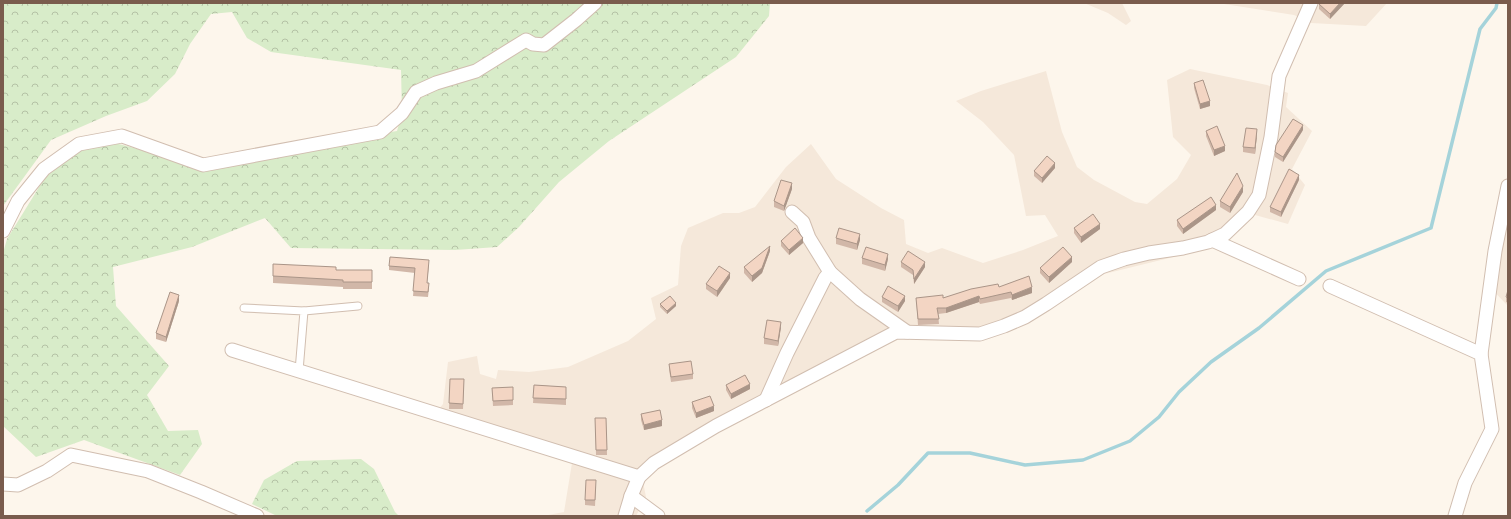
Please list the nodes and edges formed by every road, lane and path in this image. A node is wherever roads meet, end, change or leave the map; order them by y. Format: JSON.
{"nodes":[{"id":1,"x":595,"y":3,"type":"edge"},
{"id":2,"x":1311,"y":3,"type":"edge"},
{"id":3,"x":1508,"y":186,"type":"edge"},
{"id":4,"x":792,"y":212,"type":"dead end"},
{"id":5,"x":3,"y":231,"type":"edge"},
{"id":6,"x":1212,"y":240,"type":"junction"},
{"id":7,"x":830,"y":272,"type":"junction"},
{"id":8,"x":1299,"y":279,"type":"dead end"},
{"id":9,"x":1330,"y":286,"type":"dead end"},
{"id":10,"x":358,"y":306,"type":"dead end"},
{"id":11,"x":244,"y":308,"type":"dead end"},
{"id":12,"x":304,"y":311,"type":"junction"},
{"id":13,"x":906,"y":332,"type":"junction"},
{"id":14,"x":232,"y":350,"type":"dead end"},
{"id":15,"x":1481,"y":354,"type":"junction"},
{"id":16,"x":300,"y":371,"type":"junction"},
{"id":17,"x":766,"y":400,"type":"junction"},
{"id":18,"x":639,"y":477,"type":"junction"},
{"id":19,"x":3,"y":484,"type":"edge"},
{"id":20,"x":631,"y":496,"type":"junction"},
{"id":21,"x":257,"y":516,"type":"edge"},
{"id":22,"x":624,"y":516,"type":"edge"},
{"id":23,"x":658,"y":516,"type":"edge"},
{"id":24,"x":1455,"y":516,"type":"edge"}],
"edges":[{"from":1,"to":5,"type":"street"},
{"from":2,"to":6,"type":"street"},
{"from":3,"to":15,"type":"street"},
{"from":4,"to":7,"type":"street"},
{"from":6,"to":8,"type":"street"},
{"from":6,"to":13,"type":"street"},
{"from":7,"to":13,"type":"street"},
{"from":7,"to":17,"type":"street"},
{"from":9,"to":15,"type":"street"},
{"from":10,"to":12,"type":"lane"},
{"from":11,"to":12,"type":"lane"},
{"from":12,"to":16,"type":"lane"},
{"from":13,"to":17,"type":"street"},
{"from":14,"to":16,"type":"street"},
{"from":15,"to":24,"type":"street"},
{"from":16,"to":18,"type":"street"},
{"from":17,"to":18,"type":"street"},
{"from":18,"to":20,"type":"street"},
{"from":19,"to":21,"type":"street"},
{"from":20,"to":22,"type":"street"},
{"from":20,"to":23,"type":"street"}]}
